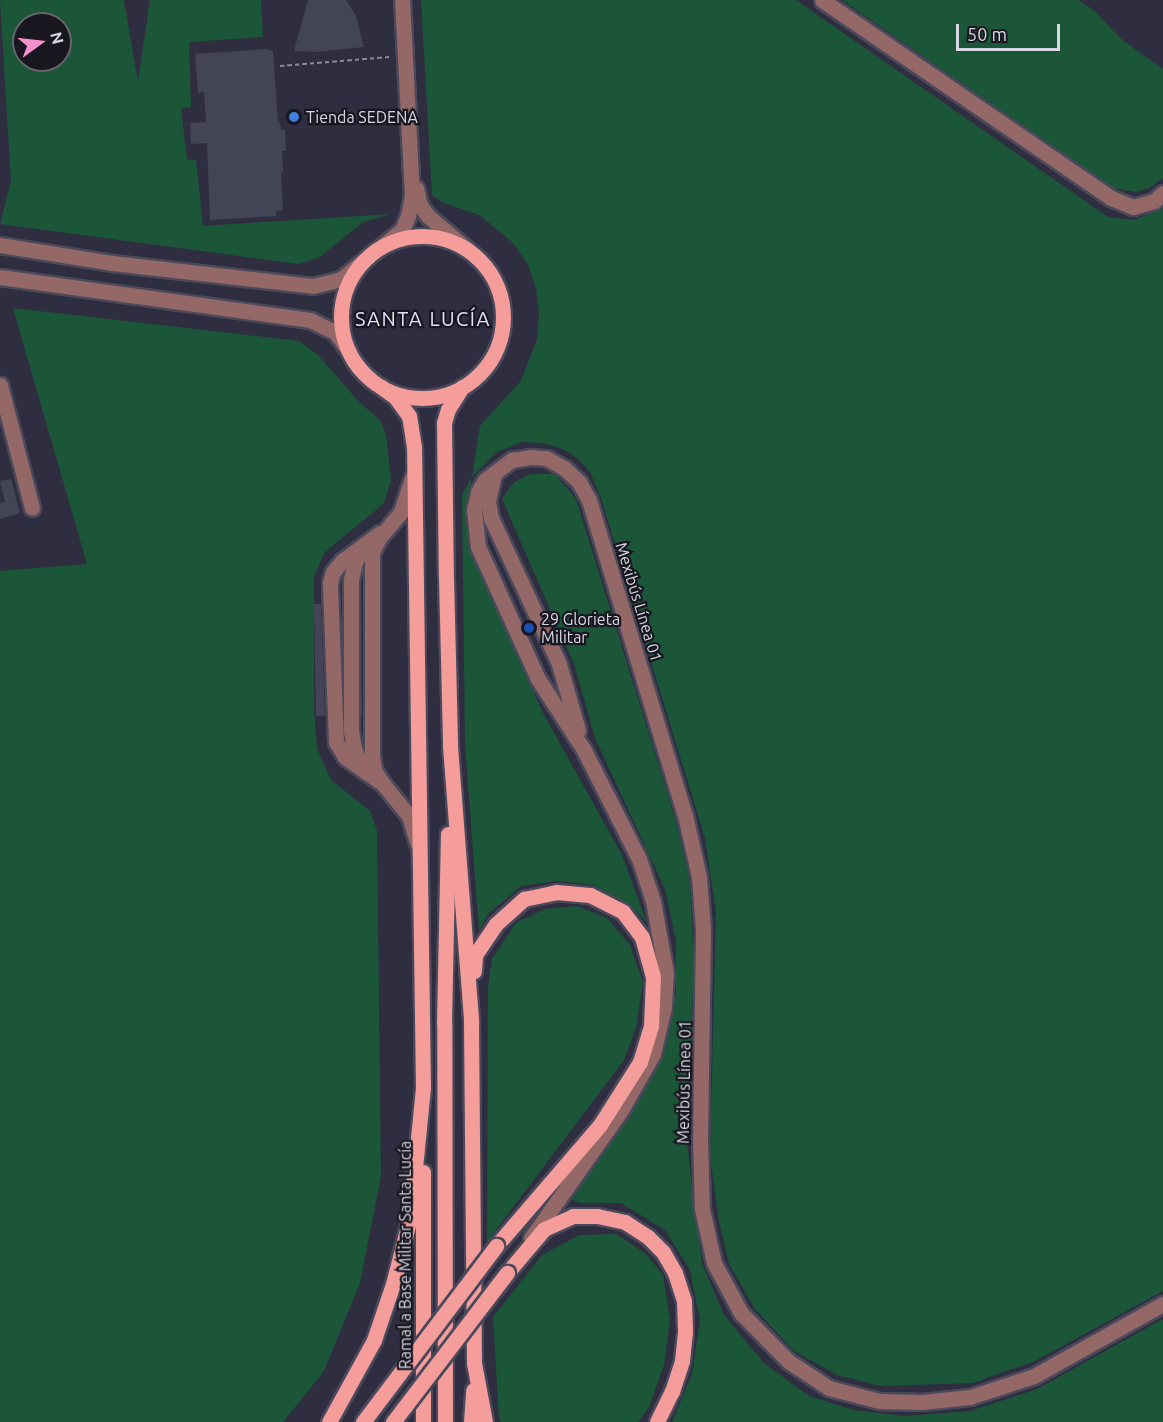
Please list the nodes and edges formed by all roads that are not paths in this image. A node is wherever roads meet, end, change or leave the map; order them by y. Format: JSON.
{"nodes":[{"id":1,"x":402,"y":0,"type":"edge"},
{"id":2,"x":822,"y":0,"type":"edge"},
{"id":3,"x":413,"y":173,"type":"junction"},
{"id":4,"x":1163,"y":193,"type":"edge"},
{"id":5,"x":0,"y":245,"type":"edge"},
{"id":6,"x":382,"y":246,"type":"junction"},
{"id":7,"x":468,"y":250,"type":"junction"},
{"id":8,"x":363,"y":261,"type":"junction"},
{"id":9,"x":0,"y":277,"type":"edge"},
{"id":10,"x":349,"y":351,"type":"junction"},
{"id":11,"x":0,"y":385,"type":"edge"},
{"id":12,"x":381,"y":387,"type":"junction"},
{"id":13,"x":462,"y":387,"type":"junction"},
{"id":14,"x":414,"y":469,"type":"junction"},
{"id":15,"x":495,"y":470,"type":"junction"},
{"id":16,"x":32,"y":508,"type":"dead end"},
{"id":17,"x":390,"y":526,"type":"junction"},
{"id":18,"x":365,"y":544,"type":"junction"},
{"id":19,"x":450,"y":746,"type":"junction"},
{"id":20,"x":584,"y":750,"type":"junction"},
{"id":21,"x":363,"y":770,"type":"junction"},
{"id":22,"x":383,"y":784,"type":"junction"},
{"id":23,"x":420,"y":864,"type":"junction"},
{"id":24,"x":660,"y":934,"type":"junction"},
{"id":25,"x":471,"y":1022,"type":"junction"},
{"id":26,"x":651,"y":1026,"type":"junction"},
{"id":27,"x":423,"y":1088,"type":"junction"},
{"id":28,"x":507,"y":1273,"type":"junction"},
{"id":29,"x":1163,"y":1304,"type":"edge"},
{"id":30,"x":474,"y":1363,"type":"junction"},
{"id":31,"x":329,"y":1422,"type":"edge"},
{"id":32,"x":363,"y":1422,"type":"edge"},
{"id":33,"x":393,"y":1422,"type":"edge"},
{"id":34,"x":423,"y":1422,"type":"edge"},
{"id":35,"x":445,"y":1422,"type":"edge"},
{"id":36,"x":471,"y":1422,"type":"edge"},
{"id":37,"x":485,"y":1422,"type":"edge"},
{"id":38,"x":657,"y":1422,"type":"edge"}],
"edges":[{"from":1,"to":3,"type":"street"},
{"from":2,"to":4,"type":"street"},
{"from":3,"to":6,"type":"street"},
{"from":3,"to":7,"type":"street"},
{"from":5,"to":8,"type":"street"},
{"from":6,"to":7,"type":"main road"},
{"from":6,"to":8,"type":"main road"},
{"from":7,"to":13,"type":"main road"},
{"from":8,"to":10,"type":"main road"},
{"from":9,"to":10,"type":"street"},
{"from":10,"to":12,"type":"main road"},
{"from":11,"to":16,"type":"street"},
{"from":12,"to":13,"type":"main road"},
{"from":12,"to":14,"type":"main road"},
{"from":13,"to":19,"type":"main road"},
{"from":14,"to":17,"type":"street"},
{"from":14,"to":23,"type":"main road"},
{"from":15,"to":20,"type":"street","name":"Mexibús Línea 01"},
{"from":15,"to":20,"type":"street","name":"Mexibús Línea 01"},
{"from":15,"to":29,"type":"street","name":"Mexibús Línea 01"},
{"from":17,"to":18,"type":"street"},
{"from":17,"to":22,"type":"street"},
{"from":18,"to":21,"type":"street"},
{"from":18,"to":21,"type":"street"},
{"from":19,"to":25,"type":"main road"},
{"from":19,"to":35,"type":"main road"},
{"from":20,"to":24,"type":"street","name":"Mexibús Línea 01"},
{"from":21,"to":22,"type":"street"},
{"from":22,"to":23,"type":"street"},
{"from":23,"to":27,"type":"main road"},
{"from":24,"to":26,"type":"street","name":"Mexibús Línea 01"},
{"from":24,"to":28,"type":"street","name":"Mexibús Línea 01"},
{"from":25,"to":26,"type":"main road"},
{"from":25,"to":30,"type":"main road"},
{"from":26,"to":32,"type":"main road","bridge":true},
{"from":27,"to":31,"type":"main road"},
{"from":27,"to":34,"type":"main road","name":"Ramal a Base Militar Santa Lucía"},
{"from":28,"to":33,"type":"main road","bridge":true},
{"from":28,"to":38,"type":"main road"},
{"from":30,"to":36,"type":"main road"},
{"from":30,"to":37,"type":"main road"}]}
